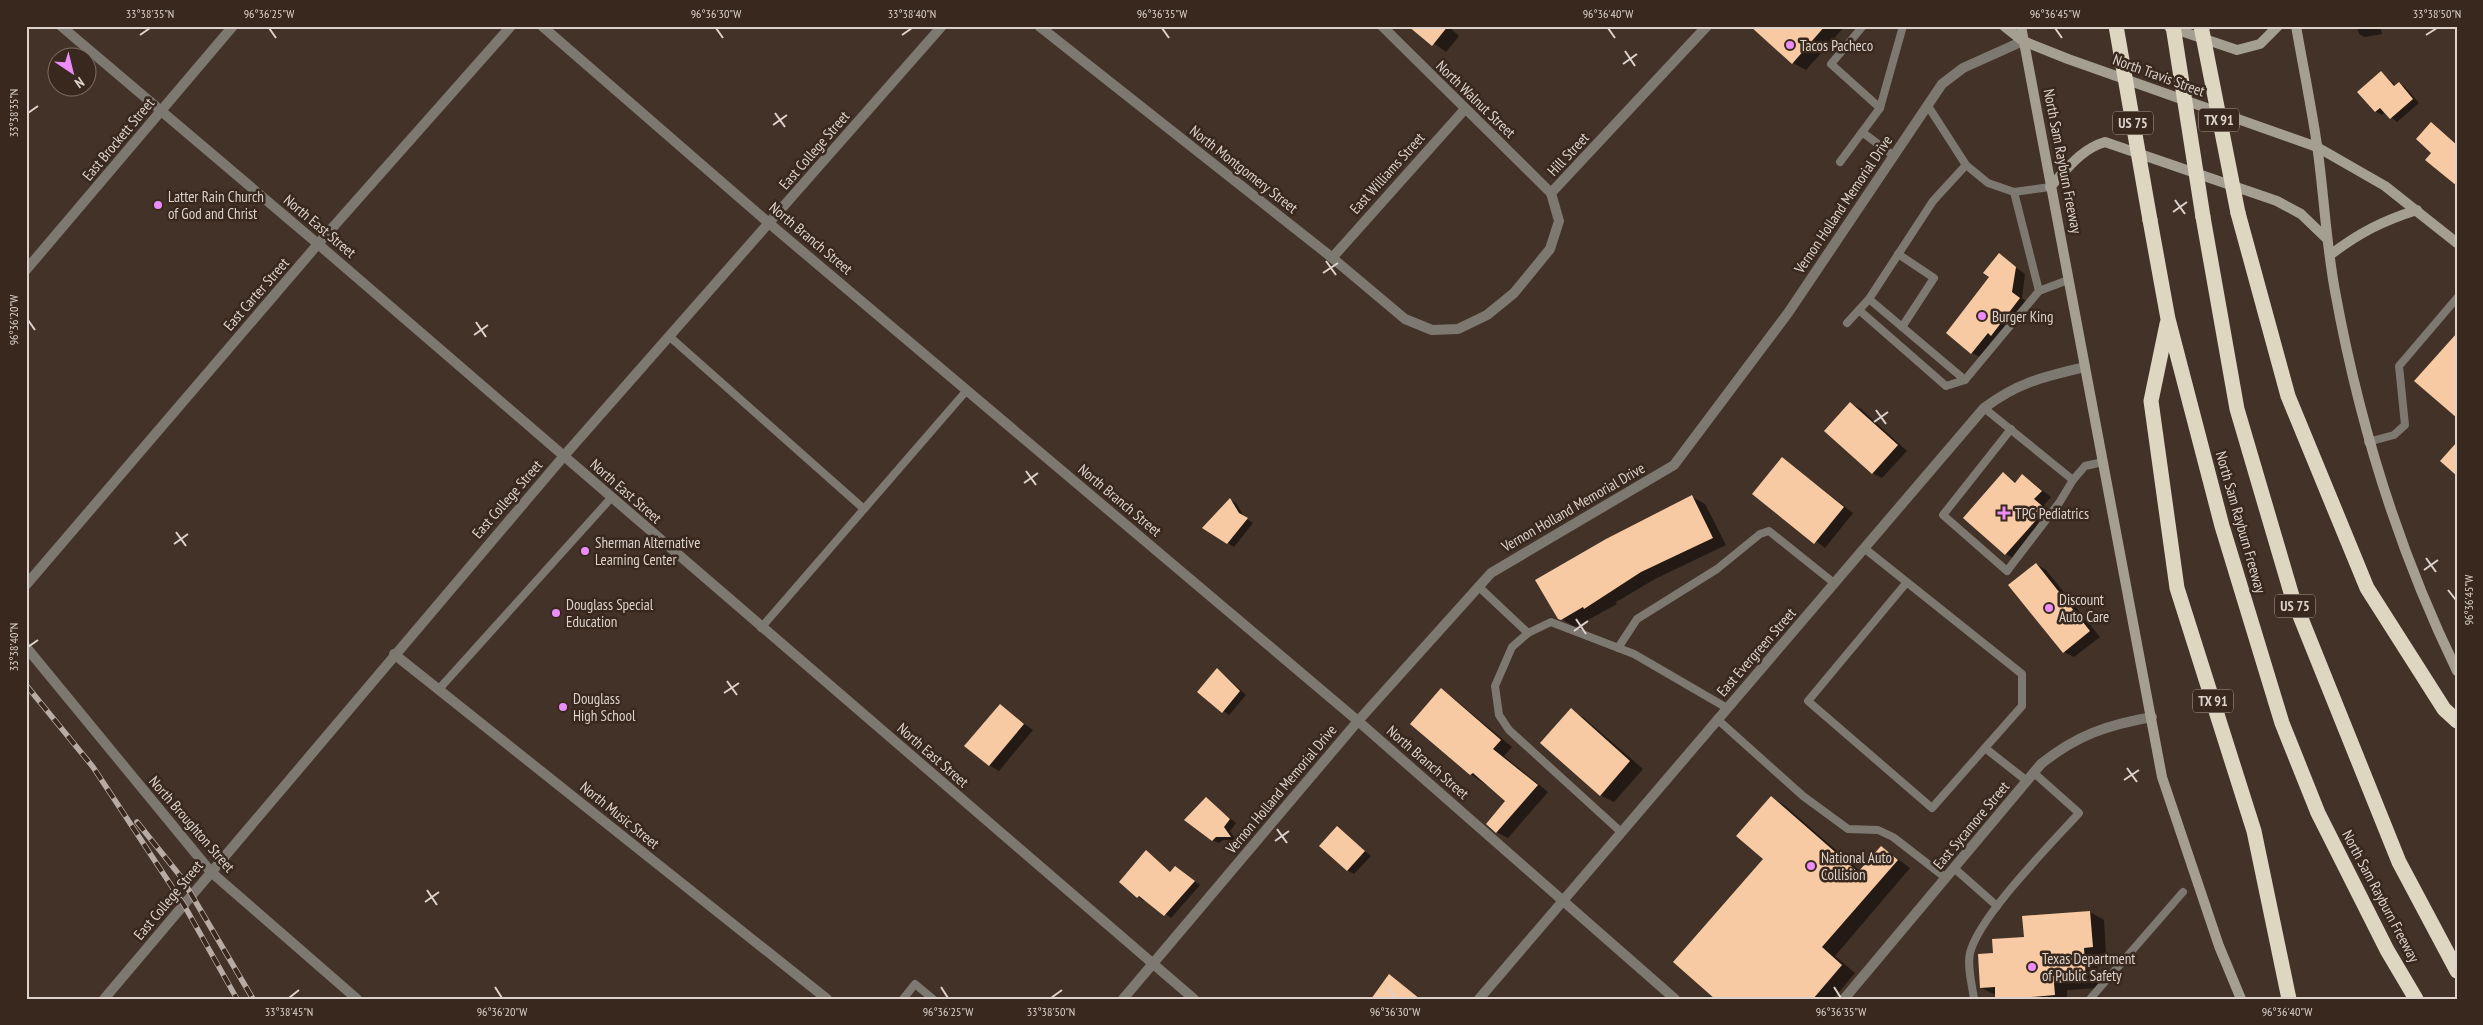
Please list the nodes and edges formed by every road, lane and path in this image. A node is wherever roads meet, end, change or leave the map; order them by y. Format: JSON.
{"nodes":[{"id":1,"x":61,"y":26,"type":"edge"},
{"id":2,"x":233,"y":26,"type":"edge"},
{"id":3,"x":512,"y":26,"type":"edge"},
{"id":4,"x":542,"y":26,"type":"edge"},
{"id":5,"x":942,"y":26,"type":"edge"},
{"id":6,"x":1039,"y":26,"type":"edge"},
{"id":7,"x":1382,"y":26,"type":"edge"},
{"id":8,"x":1707,"y":26,"type":"edge"},
{"id":9,"x":1863,"y":26,"type":"edge"},
{"id":10,"x":1903,"y":26,"type":"edge"},
{"id":11,"x":2004,"y":26,"type":"edge"},
{"id":12,"x":2021,"y":26,"type":"edge"},
{"id":13,"x":2116,"y":26,"type":"edge"},
{"id":14,"x":2168,"y":26,"type":"edge"},
{"id":15,"x":2172,"y":26,"type":"edge"},
{"id":16,"x":2201,"y":26,"type":"edge"},
{"id":17,"x":2278,"y":26,"type":"edge"},
{"id":18,"x":2296,"y":26,"type":"edge"},
{"id":19,"x":2023,"y":41,"type":"junction"},
{"id":20,"x":1928,"y":106,"type":"junction"},
{"id":21,"x":1880,"y":108,"type":"junction"},
{"id":22,"x":1465,"y":109,"type":"junction"},
{"id":23,"x":161,"y":112,"type":"junction"},
{"id":24,"x":1862,"y":132,"type":"junction"},
{"id":25,"x":2317,"y":147,"type":"junction"},
{"id":26,"x":1894,"y":156,"type":"junction"},
{"id":27,"x":1840,"y":162,"type":"dead end"},
{"id":28,"x":1966,"y":164,"type":"junction"},
{"id":29,"x":2050,"y":187,"type":"junction"},
{"id":30,"x":2014,"y":192,"type":"junction"},
{"id":31,"x":1551,"y":193,"type":"junction"},
{"id":32,"x":2417,"y":210,"type":"junction"},
{"id":33,"x":770,"y":224,"type":"junction"},
{"id":34,"x":2326,"y":238,"type":"junction"},
{"id":35,"x":2455,"y":239,"type":"edge"},
{"id":36,"x":318,"y":244,"type":"junction"},
{"id":37,"x":1898,"y":254,"type":"junction"},
{"id":38,"x":2330,"y":255,"type":"junction"},
{"id":39,"x":1332,"y":258,"type":"junction"},
{"id":40,"x":26,"y":270,"type":"edge"},
{"id":41,"x":2068,"y":280,"type":"junction"},
{"id":42,"x":2039,"y":291,"type":"junction"},
{"id":43,"x":2457,"y":298,"type":"edge"},
{"id":44,"x":1868,"y":299,"type":"junction"},
{"id":45,"x":1859,"y":310,"type":"junction"},
{"id":46,"x":2168,"y":319,"type":"junction"},
{"id":47,"x":1847,"y":324,"type":"dead end"},
{"id":48,"x":1902,"y":327,"type":"junction"},
{"id":49,"x":1432,"y":330,"type":"joint"},
{"id":50,"x":670,"y":337,"type":"junction"},
{"id":51,"x":2085,"y":367,"type":"junction"},
{"id":52,"x":1965,"y":380,"type":"junction"},
{"id":53,"x":967,"y":390,"type":"junction"},
{"id":54,"x":1984,"y":408,"type":"junction"},
{"id":55,"x":2011,"y":429,"type":"junction"},
{"id":56,"x":2368,"y":442,"type":"junction"},
{"id":57,"x":563,"y":457,"type":"junction"},
{"id":58,"x":2103,"y":462,"type":"junction"},
{"id":59,"x":2073,"y":480,"type":"junction"},
{"id":60,"x":611,"y":498,"type":"junction"},
{"id":61,"x":864,"y":509,"type":"junction"},
{"id":62,"x":1864,"y":548,"type":"junction"},
{"id":63,"x":1907,"y":582,"type":"junction"},
{"id":64,"x":1834,"y":583,"type":"junction"},
{"id":65,"x":26,"y":585,"type":"edge"},
{"id":66,"x":1479,"y":587,"type":"junction"},
{"id":67,"x":761,"y":628,"type":"junction"},
{"id":68,"x":1528,"y":633,"type":"junction"},
{"id":69,"x":26,"y":647,"type":"edge"},
{"id":70,"x":1618,"y":648,"type":"junction"},
{"id":71,"x":394,"y":654,"type":"junction"},
{"id":72,"x":2457,"y":671,"type":"edge"},
{"id":73,"x":438,"y":690,"type":"junction"},
{"id":74,"x":1728,"y":708,"type":"junction"},
{"id":75,"x":2152,"y":717,"type":"junction"},
{"id":76,"x":1717,"y":719,"type":"junction"},
{"id":77,"x":1358,"y":721,"type":"junction"},
{"id":78,"x":2457,"y":722,"type":"edge"},
{"id":79,"x":1985,"y":748,"type":"junction"},
{"id":80,"x":2031,"y":777,"type":"junction"},
{"id":81,"x":1621,"y":832,"type":"junction"},
{"id":82,"x":1954,"y":868,"type":"junction"},
{"id":83,"x":211,"y":872,"type":"junction"},
{"id":84,"x":1946,"y":878,"type":"junction"},
{"id":85,"x":2183,"y":892,"type":"dead end"},
{"id":86,"x":1563,"y":900,"type":"junction"},
{"id":87,"x":1997,"y":906,"type":"junction"},
{"id":88,"x":1152,"y":964,"type":"junction"},
{"id":89,"x":2457,"y":971,"type":"edge"},
{"id":90,"x":1671,"y":997,"type":"edge"},
{"id":91,"x":104,"y":999,"type":"edge"},
{"id":92,"x":357,"y":999,"type":"edge"},
{"id":93,"x":827,"y":999,"type":"edge"},
{"id":94,"x":903,"y":999,"type":"edge"},
{"id":95,"x":933,"y":999,"type":"edge"},
{"id":96,"x":1123,"y":999,"type":"edge"},
{"id":97,"x":1194,"y":999,"type":"edge"},
{"id":98,"x":1479,"y":999,"type":"edge"},
{"id":99,"x":1844,"y":999,"type":"edge"},
{"id":100,"x":1974,"y":999,"type":"edge"},
{"id":101,"x":2090,"y":999,"type":"edge"},
{"id":102,"x":2242,"y":999,"type":"edge"},
{"id":103,"x":2289,"y":999,"type":"edge"},
{"id":104,"x":2416,"y":999,"type":"edge"}],
"edges":[{"from":1,"to":23,"type":"street","name":"North East Street"},
{"from":2,"to":23,"type":"street","name":"East Brockett Street"},
{"from":3,"to":36,"type":"street","name":"East Carter Street"},
{"from":4,"to":33,"type":"street","name":"North Branch Street"},
{"from":5,"to":33,"type":"street","name":"East College Street"},
{"from":6,"to":39,"type":"street","name":"North Montgomery Street"},
{"from":7,"to":22,"type":"street","name":"North Walnut Street"},
{"from":8,"to":31,"type":"street","name":"Hill Street"},
{"from":9,"to":21,"type":"lane"},
{"from":10,"to":21,"type":"lane"},
{"from":11,"to":19,"type":"main road","name":"North Travis Street"},
{"from":12,"to":19,"type":"main road","name":"North Sam Rayburn Freeway"},
{"from":13,"to":46,"type":"highway","name":"North Sam Rayburn Freeway","number":"US 75","bridge":true},
{"from":14,"to":17,"type":"main road"},
{"from":15,"to":89,"type":"highway","name":"North Sam Rayburn Freeway","number":"US 75","bridge":true},
{"from":16,"to":78,"type":"highway","number":"TX 91","bridge":true},
{"from":18,"to":25,"type":"main road"},
{"from":19,"to":20,"type":"street","name":"Vernon Holland Memorial Drive"},
{"from":19,"to":25,"type":"main road","name":"North Travis Street"},
{"from":19,"to":29,"type":"main road","name":"North Sam Rayburn Freeway"},
{"from":20,"to":26,"type":"street","name":"Vernon Holland Memorial Drive"},
{"from":20,"to":28,"type":"lane"},
{"from":21,"to":24,"type":"lane"},
{"from":22,"to":31,"type":"street","name":"North Walnut Street"},
{"from":22,"to":39,"type":"street","name":"East Williams Street"},
{"from":23,"to":36,"type":"street","name":"North East Street"},
{"from":23,"to":40,"type":"street","name":"East Brockett Street"},
{"from":24,"to":26,"type":"lane"},
{"from":24,"to":27,"type":"lane"},
{"from":25,"to":32,"type":"main road","name":"North Travis Street"},
{"from":25,"to":34,"type":"main road"},
{"from":26,"to":66,"type":"street","name":"Vernon Holland Memorial Drive"},
{"from":28,"to":30,"type":"lane"},
{"from":28,"to":37,"type":"lane"},
{"from":29,"to":30,"type":"lane"},
{"from":29,"to":34,"type":"main road"},
{"from":29,"to":41,"type":"main road","name":"North Sam Rayburn Freeway"},
{"from":30,"to":42,"type":"lane"},
{"from":31,"to":49,"type":"street","name":"Hill Street"},
{"from":32,"to":35,"type":"main road","name":"North Travis Street"},
{"from":32,"to":38,"type":"main road"},
{"from":33,"to":50,"type":"street","name":"East College Street"},
{"from":33,"to":53,"type":"street","name":"North Branch Street"},
{"from":34,"to":38,"type":"main road"},
{"from":36,"to":57,"type":"street","name":"North East Street"},
{"from":36,"to":65,"type":"street","name":"East Carter Street"},
{"from":37,"to":44,"type":"lane"},
{"from":37,"to":48,"type":"lane"},
{"from":38,"to":56,"type":"main road"},
{"from":39,"to":49,"type":"street","name":"North Montgomery Street"},
{"from":41,"to":42,"type":"lane"},
{"from":41,"to":51,"type":"main road","name":"North Sam Rayburn Freeway"},
{"from":42,"to":52,"type":"lane"},
{"from":43,"to":56,"type":"lane"},
{"from":44,"to":45,"type":"lane"},
{"from":44,"to":48,"type":"lane"},
{"from":45,"to":47,"type":"lane"},
{"from":45,"to":52,"type":"lane"},
{"from":46,"to":103,"type":"highway","number":"TX 91"},
{"from":46,"to":104,"type":"highway","name":"North Sam Rayburn Freeway","number":"US 75"},
{"from":48,"to":52,"type":"lane"},
{"from":50,"to":57,"type":"street","name":"East College Street"},
{"from":50,"to":61,"type":"lane"},
{"from":51,"to":54,"type":"street","name":"East Evergreen Street"},
{"from":51,"to":58,"type":"main road","name":"North Sam Rayburn Freeway"},
{"from":53,"to":61,"type":"lane"},
{"from":53,"to":77,"type":"street","name":"North Branch Street"},
{"from":54,"to":55,"type":"lane"},
{"from":54,"to":62,"type":"street","name":"East Evergreen Street"},
{"from":55,"to":59,"type":"lane"},
{"from":55,"to":59,"type":"lane"},
{"from":56,"to":72,"type":"main road"},
{"from":57,"to":60,"type":"street","name":"North East Street"},
{"from":57,"to":71,"type":"street","name":"East College Street"},
{"from":58,"to":59,"type":"lane"},
{"from":58,"to":75,"type":"main road","name":"North Sam Rayburn Freeway"},
{"from":60,"to":67,"type":"street","name":"North East Street"},
{"from":60,"to":73,"type":"lane"},
{"from":61,"to":67,"type":"lane"},
{"from":62,"to":63,"type":"lane"},
{"from":62,"to":64,"type":"street","name":"East Evergreen Street"},
{"from":63,"to":79,"type":"lane"},
{"from":63,"to":79,"type":"lane"},
{"from":64,"to":70,"type":"lane"},
{"from":64,"to":74,"type":"street","name":"East Evergreen Street"},
{"from":66,"to":68,"type":"lane"},
{"from":66,"to":77,"type":"street","name":"Vernon Holland Memorial Drive"},
{"from":67,"to":88,"type":"street","name":"North East Street"},
{"from":68,"to":70,"type":"lane"},
{"from":68,"to":81,"type":"lane"},
{"from":69,"to":83,"type":"street","name":"North Broughton Street"},
{"from":70,"to":74,"type":"lane"},
{"from":71,"to":73,"type":"street","name":"North Music Street"},
{"from":71,"to":83,"type":"street","name":"East College Street"},
{"from":73,"to":93,"type":"street","name":"North Music Street"},
{"from":74,"to":76,"type":"street","name":"East Evergreen Street"},
{"from":75,"to":80,"type":"street","name":"East Sycamore Street"},
{"from":75,"to":102,"type":"main road","name":"North Sam Rayburn Freeway"},
{"from":76,"to":81,"type":"street","name":"East Evergreen Street"},
{"from":76,"to":84,"type":"lane"},
{"from":77,"to":86,"type":"street","name":"North Branch Street"},
{"from":77,"to":88,"type":"street","name":"Vernon Holland Memorial Drive"},
{"from":79,"to":80,"type":"lane"},
{"from":80,"to":82,"type":"street","name":"East Sycamore Street"},
{"from":80,"to":87,"type":"lane"},
{"from":81,"to":86,"type":"street","name":"East Evergreen Street"},
{"from":82,"to":84,"type":"street","name":"East Sycamore Street"},
{"from":82,"to":87,"type":"lane"},
{"from":83,"to":91,"type":"street","name":"East College Street"},
{"from":83,"to":92,"type":"street","name":"North Broughton Street"},
{"from":84,"to":99,"type":"street","name":"East Sycamore Street"},
{"from":85,"to":101,"type":"lane"},
{"from":86,"to":90,"type":"street","name":"North Branch Street"},
{"from":86,"to":98,"type":"street","name":"East Evergreen Street"},
{"from":87,"to":100,"type":"lane"},
{"from":88,"to":96,"type":"street","name":"Vernon Holland Memorial Drive"},
{"from":88,"to":97,"type":"street","name":"North East Street"},
{"from":94,"to":95,"type":"lane"}]}
